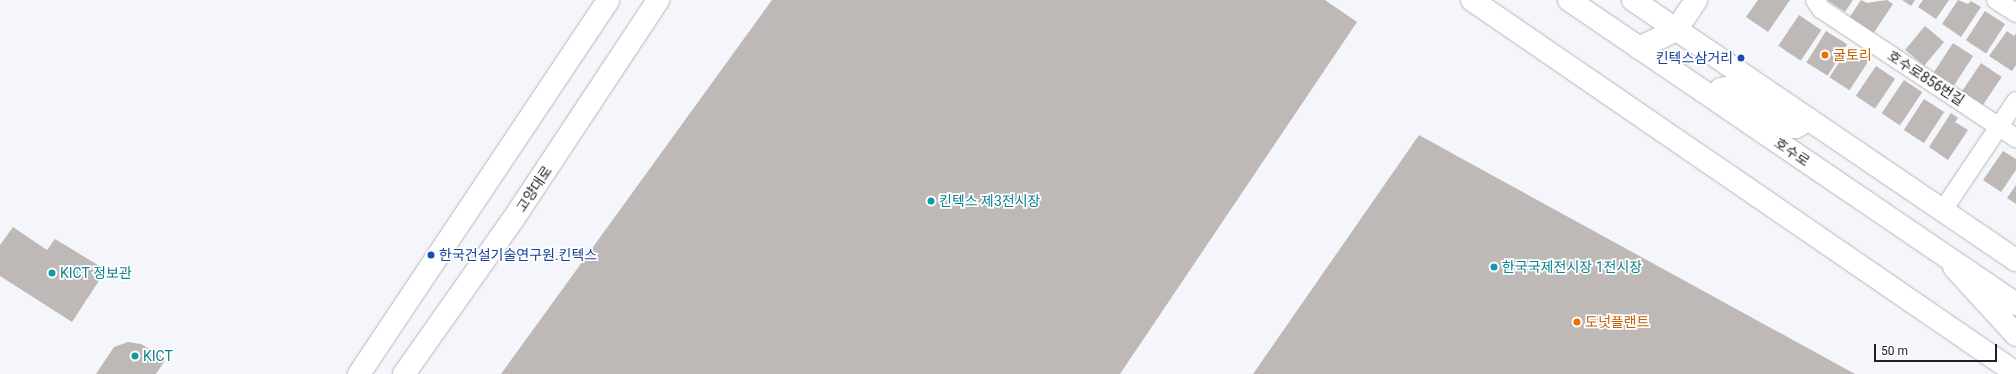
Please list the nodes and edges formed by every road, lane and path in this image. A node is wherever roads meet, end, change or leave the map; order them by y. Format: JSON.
{"nodes":[{"id":1,"x":608,"y":0,"type":"edge"},
{"id":2,"x":658,"y":0,"type":"edge"},
{"id":3,"x":1472,"y":0,"type":"edge"},
{"id":4,"x":1569,"y":0,"type":"edge"},
{"id":5,"x":1696,"y":0,"type":"edge"},
{"id":6,"x":1815,"y":0,"type":"edge"},
{"id":7,"x":1996,"y":0,"type":"edge"},
{"id":8,"x":1642,"y":3,"type":"edge"},
{"id":9,"x":2016,"y":14,"type":"edge"},
{"id":10,"x":1676,"y":30,"type":"junction"},
{"id":11,"x":1639,"y":48,"type":"junction"},
{"id":12,"x":2016,"y":101,"type":"edge"},
{"id":13,"x":1723,"y":104,"type":"junction"},
{"id":14,"x":1809,"y":119,"type":"junction"},
{"id":15,"x":1999,"y":126,"type":"junction"},
{"id":16,"x":2016,"y":138,"type":"edge"},
{"id":17,"x":1943,"y":210,"type":"junction"},
{"id":18,"x":1942,"y":254,"type":"junction"},
{"id":19,"x":2016,"y":260,"type":"edge"},
{"id":20,"x":2016,"y":304,"type":"edge"},
{"id":21,"x":2016,"y":335,"type":"edge"},
{"id":22,"x":2016,"y":373,"type":"edge"},
{"id":23,"x":359,"y":374,"type":"edge"},
{"id":24,"x":404,"y":374,"type":"edge"}],
"edges":[{"from":1,"to":23,"type":"main road"},
{"from":2,"to":24,"type":"main road","name":"고양대로"},
{"from":3,"to":22,"type":"main road"},
{"from":4,"to":11,"type":"main road","name":"호수로"},
{"from":5,"to":10,"type":"main road"},
{"from":6,"to":15,"type":"street","name":"호수로856번길"},
{"from":7,"to":9,"type":"street"},
{"from":8,"to":10,"type":"main road"},
{"from":8,"to":11,"type":"main road"},
{"from":10,"to":11,"type":"main road"},
{"from":10,"to":14,"type":"main road"},
{"from":11,"to":13,"type":"main road","name":"호수로"},
{"from":12,"to":15,"type":"street"},
{"from":13,"to":14,"type":"main road"},
{"from":13,"to":18,"type":"main road","name":"호수로"},
{"from":14,"to":17,"type":"main road"},
{"from":15,"to":16,"type":"street","name":"호수로856번길"},
{"from":15,"to":17,"type":"street"},
{"from":17,"to":19,"type":"main road"},
{"from":18,"to":20,"type":"main road","name":"호수로"},
{"from":18,"to":21,"type":"main road"}]}
